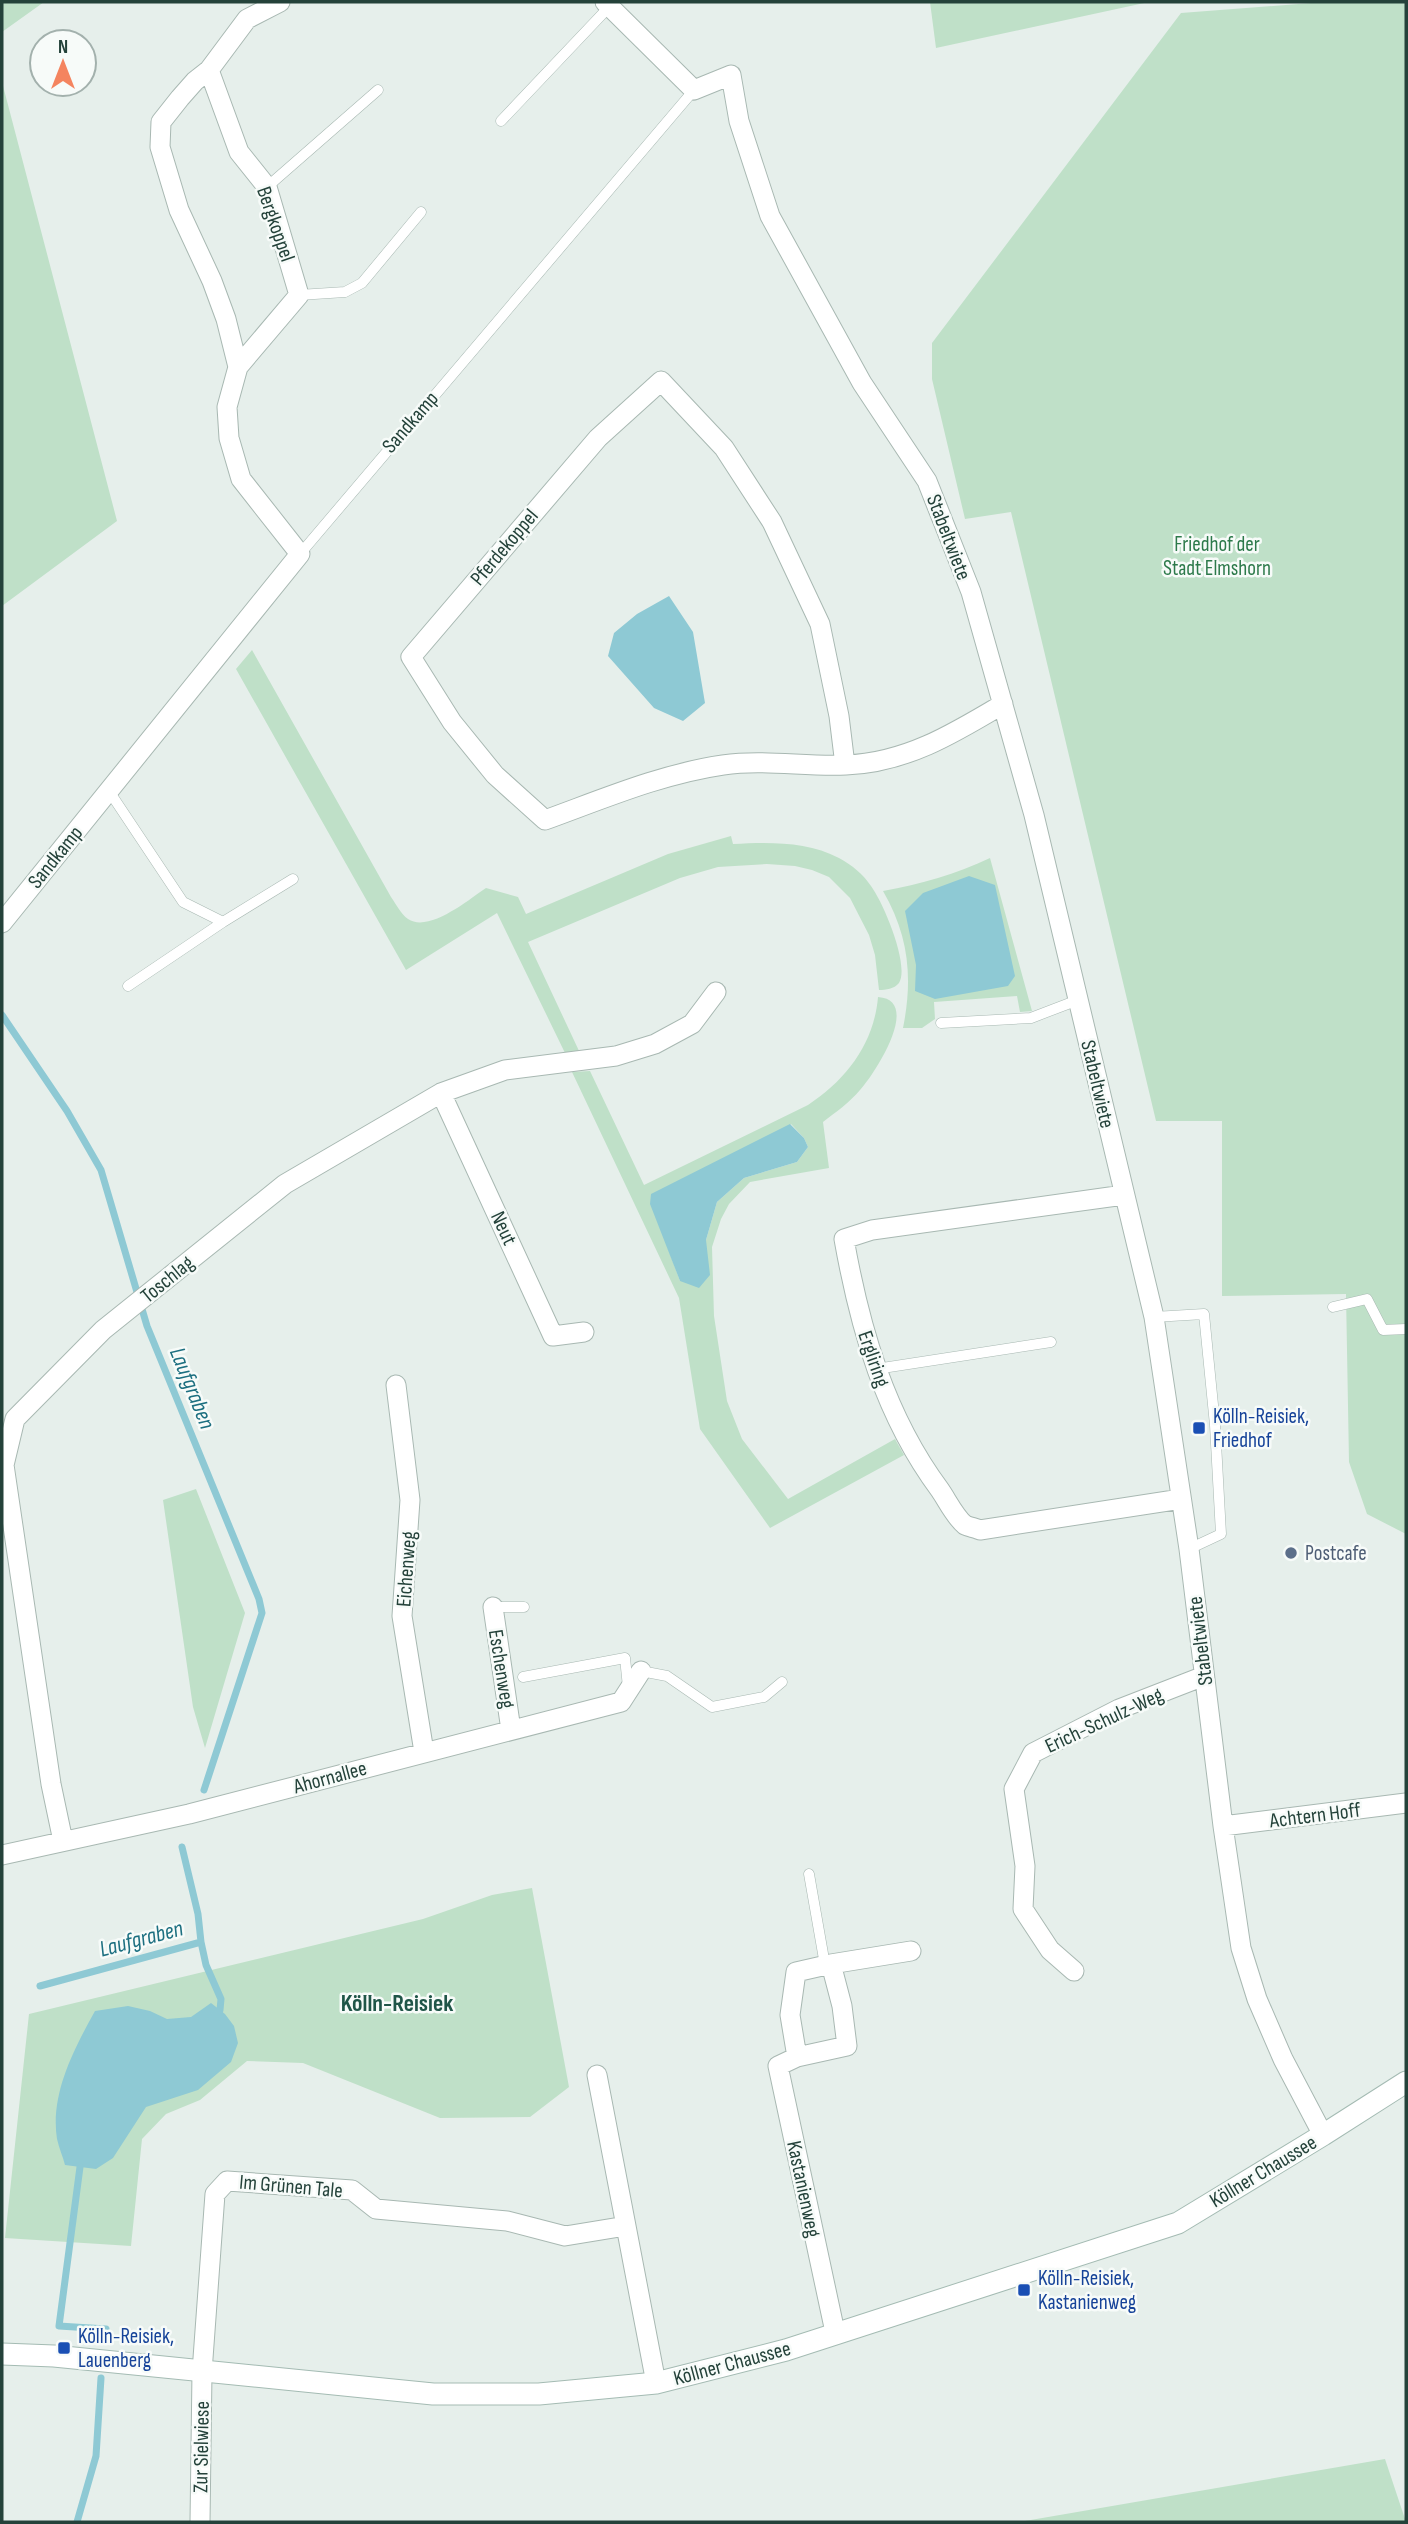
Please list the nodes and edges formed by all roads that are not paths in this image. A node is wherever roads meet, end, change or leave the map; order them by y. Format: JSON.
{"nodes":[{"id":1,"x":279,"y":2,"type":"edge"},
{"id":2,"x":607,"y":5,"type":"edge"},
{"id":3,"x":209,"y":70,"type":"junction"},
{"id":4,"x":731,"y":75,"type":"joint"},
{"id":5,"x":378,"y":90,"type":"dead end"},
{"id":6,"x":694,"y":90,"type":"junction"},
{"id":7,"x":501,"y":121,"type":"dead end"},
{"id":8,"x":267,"y":187,"type":"junction"},
{"id":9,"x":421,"y":212,"type":"dead end"},
{"id":10,"x":299,"y":295,"type":"junction"},
{"id":11,"x":238,"y":367,"type":"junction"},
{"id":12,"x":300,"y":554,"type":"junction"},
{"id":13,"x":1003,"y":704,"type":"junction"},
{"id":14,"x":845,"y":765,"type":"junction"},
{"id":15,"x":109,"y":791,"type":"junction"},
{"id":16,"x":293,"y":879,"type":"dead end"},
{"id":17,"x":223,"y":922,"type":"junction"},
{"id":18,"x":2,"y":923,"type":"edge"},
{"id":19,"x":128,"y":986,"type":"dead end"},
{"id":20,"x":716,"y":992,"type":"dead end"},
{"id":21,"x":1078,"y":1000,"type":"junction"},
{"id":22,"x":941,"y":1023,"type":"dead end"},
{"id":23,"x":441,"y":1093,"type":"junction"},
{"id":24,"x":1125,"y":1195,"type":"junction"},
{"id":25,"x":1333,"y":1307,"type":"dead end"},
{"id":26,"x":1154,"y":1317,"type":"junction"},
{"id":27,"x":1406,"y":1329,"type":"edge"},
{"id":28,"x":584,"y":1332,"type":"dead end"},
{"id":29,"x":1051,"y":1342,"type":"dead end"},
{"id":30,"x":876,"y":1369,"type":"junction"},
{"id":31,"x":396,"y":1385,"type":"dead end"},
{"id":32,"x":1181,"y":1499,"type":"junction"},
{"id":33,"x":1189,"y":1549,"type":"junction"},
{"id":34,"x":492,"y":1607,"type":"joint"},
{"id":35,"x":524,"y":1607,"type":"dead end"},
{"id":36,"x":641,"y":1671,"type":"joint"},
{"id":37,"x":1205,"y":1676,"type":"junction"},
{"id":38,"x":523,"y":1677,"type":"dead end"},
{"id":39,"x":782,"y":1682,"type":"dead end"},
{"id":40,"x":628,"y":1691,"type":"junction"},
{"id":41,"x":511,"y":1730,"type":"junction"},
{"id":42,"x":424,"y":1752,"type":"junction"},
{"id":43,"x":1406,"y":1803,"type":"edge"},
{"id":44,"x":1223,"y":1826,"type":"junction"},
{"id":45,"x":63,"y":1841,"type":"junction"},
{"id":46,"x":2,"y":1855,"type":"edge"},
{"id":47,"x":809,"y":1874,"type":"dead end"},
{"id":48,"x":911,"y":1951,"type":"dead end"},
{"id":49,"x":828,"y":1965,"type":"junction"},
{"id":50,"x":1074,"y":1971,"type":"dead end"},
{"id":51,"x":797,"y":2057,"type":"junction"},
{"id":52,"x":597,"y":2075,"type":"dead end"},
{"id":53,"x":1406,"y":2082,"type":"edge"},
{"id":54,"x":1323,"y":2136,"type":"junction"},
{"id":55,"x":626,"y":2226,"type":"junction"},
{"id":56,"x":835,"y":2332,"type":"junction"},
{"id":57,"x":2,"y":2354,"type":"edge"},
{"id":58,"x":202,"y":2372,"type":"junction"},
{"id":59,"x":656,"y":2383,"type":"junction"},
{"id":60,"x":200,"y":2522,"type":"edge"}],
"edges":[{"from":1,"to":3,"type":"street"},
{"from":2,"to":6,"type":"street"},
{"from":2,"to":7,"type":"lane"},
{"from":3,"to":8,"type":"street","name":"Bergkoppel"},
{"from":3,"to":11,"type":"street"},
{"from":4,"to":6,"type":"street","name":"Sandkamp"},
{"from":4,"to":13,"type":"street","name":"Stabeltwiete"},
{"from":5,"to":8,"type":"lane"},
{"from":6,"to":12,"type":"lane","name":"Sandkamp"},
{"from":8,"to":10,"type":"street","name":"Bergkoppel"},
{"from":9,"to":10,"type":"lane"},
{"from":10,"to":11,"type":"street"},
{"from":11,"to":12,"type":"street"},
{"from":12,"to":15,"type":"street","name":"Sandkamp"},
{"from":13,"to":14,"type":"street","name":"Pferdekoppel"},
{"from":13,"to":21,"type":"street","name":"Stabeltwiete"},
{"from":14,"to":14,"type":"street","name":"Pferdekoppel"},
{"from":15,"to":17,"type":"lane"},
{"from":15,"to":18,"type":"street","name":"Sandkamp"},
{"from":16,"to":17,"type":"lane"},
{"from":17,"to":19,"type":"lane"},
{"from":20,"to":23,"type":"street","name":"Toschlag"},
{"from":21,"to":22,"type":"lane"},
{"from":21,"to":24,"type":"street","name":"Stabeltwiete"},
{"from":23,"to":28,"type":"street","name":"Neut"},
{"from":23,"to":45,"type":"street","name":"Toschlag"},
{"from":24,"to":26,"type":"street","name":"Stabeltwiete"},
{"from":24,"to":30,"type":"street","name":"Ergliring"},
{"from":25,"to":27,"type":"lane"},
{"from":26,"to":32,"type":"street","name":"Stabeltwiete"},
{"from":26,"to":33,"type":"lane"},
{"from":29,"to":30,"type":"lane"},
{"from":30,"to":32,"type":"street","name":"Ergliring"},
{"from":31,"to":42,"type":"street","name":"Eichenweg"},
{"from":32,"to":33,"type":"street","name":"Stabeltwiete"},
{"from":33,"to":37,"type":"street","name":"Stabeltwiete"},
{"from":34,"to":35,"type":"lane"},
{"from":34,"to":41,"type":"street","name":"Eschenweg"},
{"from":36,"to":39,"type":"lane"},
{"from":36,"to":40,"type":"street","name":"Ahornallee"},
{"from":37,"to":44,"type":"street","name":"Stabeltwiete"},
{"from":37,"to":50,"type":"street","name":"Erich-Schulz-Weg"},
{"from":38,"to":40,"type":"lane"},
{"from":40,"to":41,"type":"street","name":"Ahornallee"},
{"from":41,"to":42,"type":"street","name":"Ahornallee"},
{"from":42,"to":45,"type":"street","name":"Ahornallee"},
{"from":43,"to":44,"type":"street","name":"Achtern Hoff"},
{"from":44,"to":54,"type":"street","name":"Stabeltwiete"},
{"from":45,"to":46,"type":"street","name":"Ahornallee"},
{"from":47,"to":49,"type":"lane"},
{"from":48,"to":49,"type":"street"},
{"from":49,"to":51,"type":"street"},
{"from":49,"to":51,"type":"street"},
{"from":51,"to":56,"type":"street","name":"Kastanienweg"},
{"from":52,"to":55,"type":"street"},
{"from":53,"to":54,"type":"street","name":"Köllner Chaussee"},
{"from":54,"to":56,"type":"street","name":"Köllner Chaussee"},
{"from":55,"to":58,"type":"street","name":"Im Grünen Tale"},
{"from":55,"to":59,"type":"street"},
{"from":56,"to":59,"type":"street","name":"Köllner Chaussee"},
{"from":57,"to":58,"type":"street","name":"Köllner Chaussee"},
{"from":58,"to":59,"type":"street","name":"Köllner Chaussee"},
{"from":58,"to":60,"type":"street","name":"Zur Sielwiese"}]}
